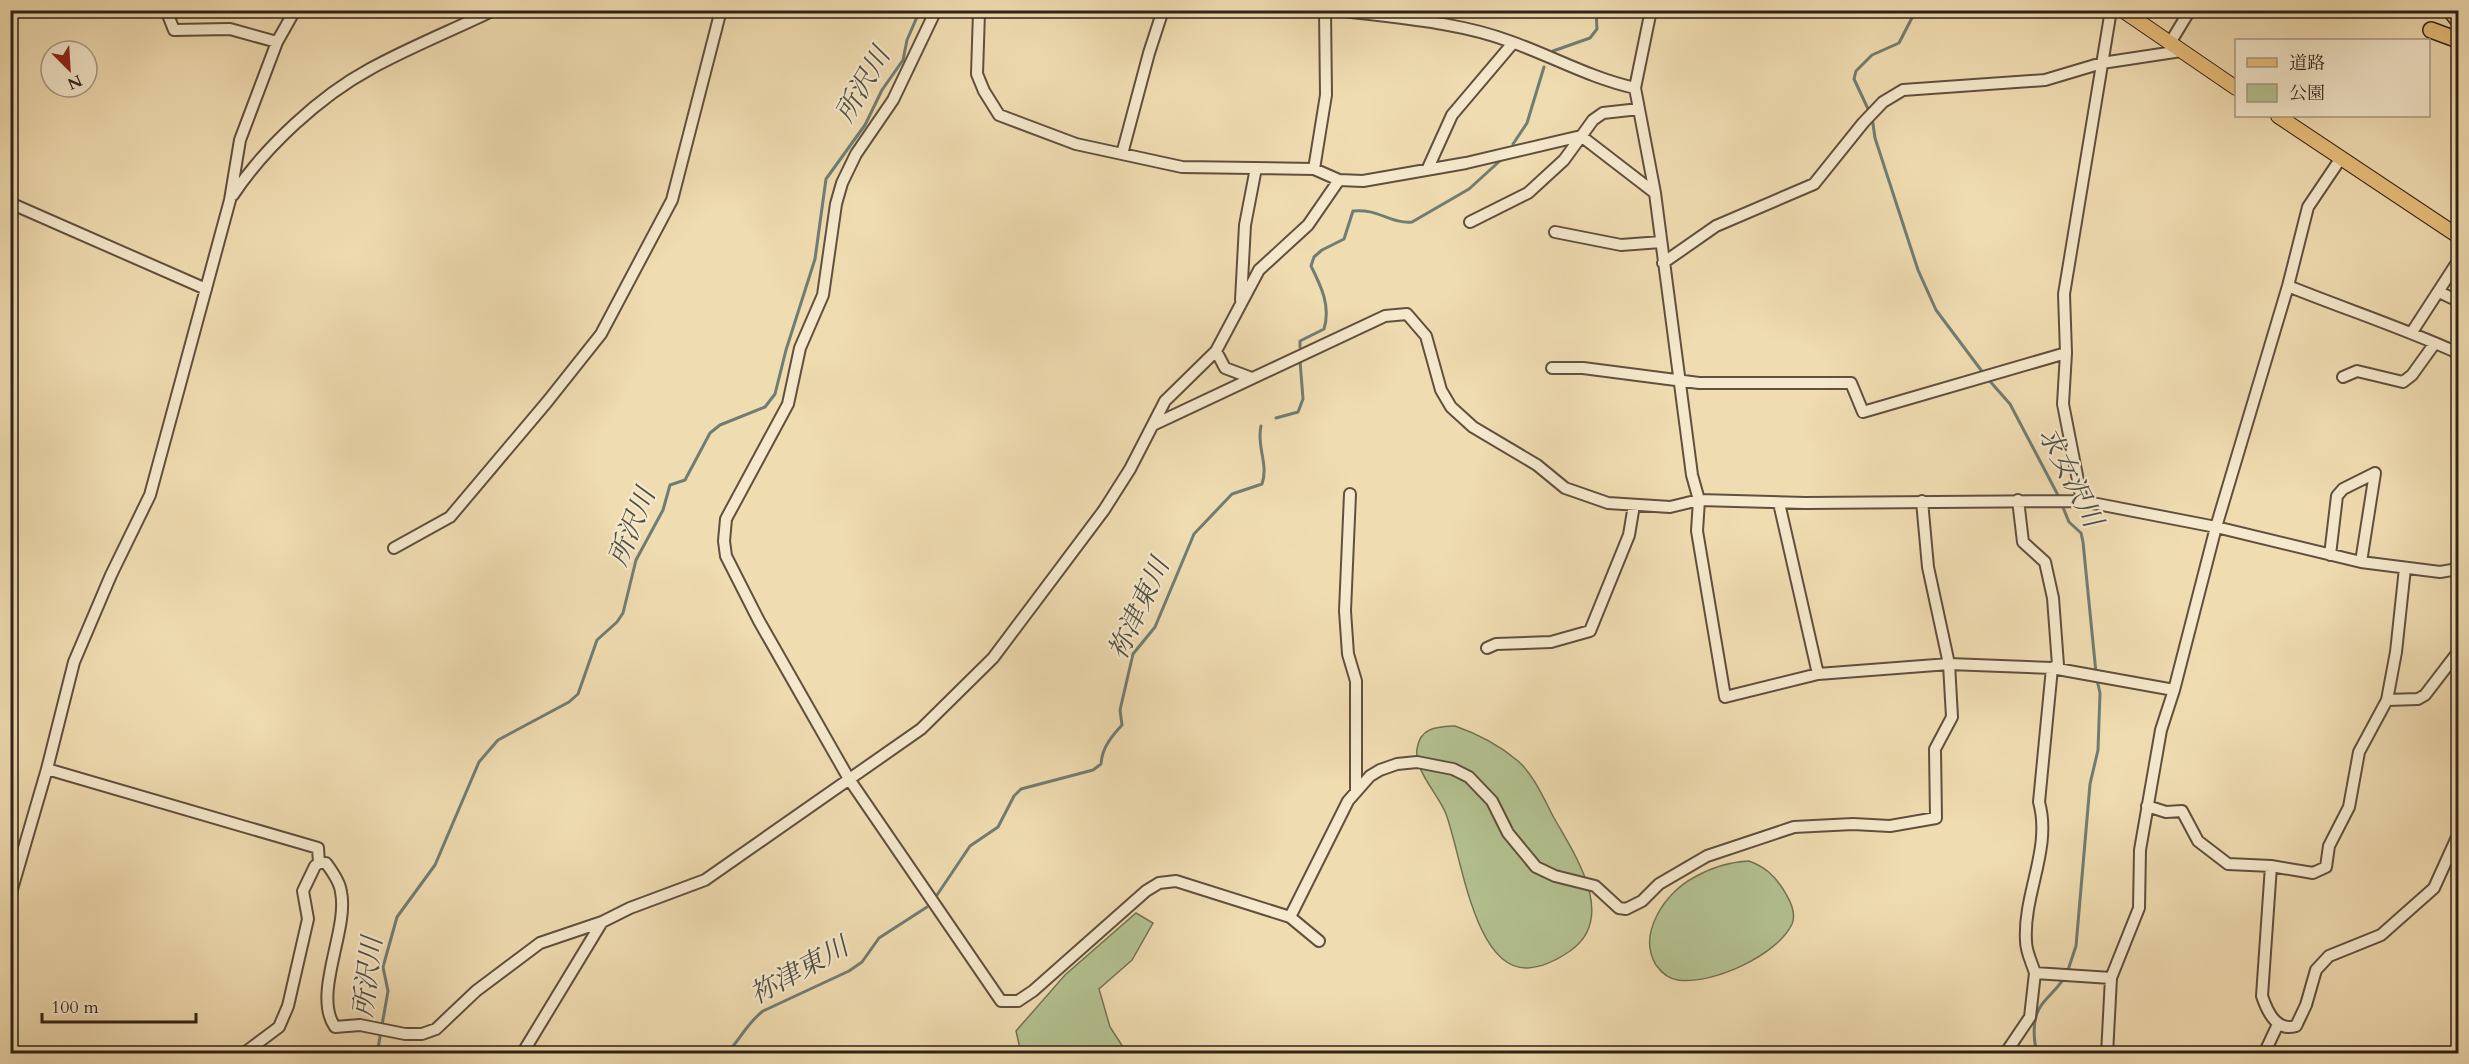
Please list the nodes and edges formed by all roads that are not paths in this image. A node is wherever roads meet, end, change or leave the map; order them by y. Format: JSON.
{"nodes":[{"id":1,"x":166,"y":10,"type":"edge"},
{"id":2,"x":295,"y":10,"type":"edge"},
{"id":3,"x":494,"y":10,"type":"edge"},
{"id":4,"x":721,"y":10,"type":"edge"},
{"id":5,"x":936,"y":10,"type":"edge"},
{"id":6,"x":1163,"y":10,"type":"edge"},
{"id":7,"x":1324,"y":10,"type":"edge"},
{"id":8,"x":1337,"y":10,"type":"edge"},
{"id":9,"x":1651,"y":10,"type":"edge"},
{"id":10,"x":2111,"y":10,"type":"edge"},
{"id":11,"x":2122,"y":10,"type":"edge"},
{"id":12,"x":2190,"y":10,"type":"edge"},
{"id":13,"x":2450,"y":10,"type":"edge"},
{"id":14,"x":980,"y":11,"type":"edge"},
{"id":15,"x":2458,"y":20,"type":"edge"},
{"id":16,"x":2431,"y":30,"type":"dead end"},
{"id":17,"x":2458,"y":40,"type":"edge"},
{"id":18,"x":278,"y":42,"type":"junction"},
{"id":19,"x":1513,"y":43,"type":"junction"},
{"id":20,"x":2176,"y":47,"type":"junction"},
{"id":21,"x":2102,"y":63,"type":"junction"},
{"id":22,"x":2235,"y":87,"type":"edge"},
{"id":23,"x":1635,"y":88,"type":"junction"},
{"id":24,"x":1639,"y":109,"type":"junction"},
{"id":25,"x":2280,"y":117,"type":"edge"},
{"id":26,"x":1581,"y":136,"type":"junction"},
{"id":27,"x":1122,"y":154,"type":"junction"},
{"id":28,"x":2341,"y":158,"type":"junction"},
{"id":29,"x":1256,"y":168,"type":"junction"},
{"id":30,"x":1428,"y":168,"type":"junction"},
{"id":31,"x":1314,"y":170,"type":"junction"},
{"id":32,"x":1339,"y":180,"type":"junction"},
{"id":33,"x":1655,"y":193,"type":"junction"},
{"id":34,"x":230,"y":200,"type":"junction"},
{"id":35,"x":10,"y":203,"type":"edge"},
{"id":36,"x":1470,"y":222,"type":"dead end"},
{"id":37,"x":1555,"y":232,"type":"dead end"},
{"id":38,"x":2458,"y":236,"type":"edge"},
{"id":39,"x":1660,"y":242,"type":"junction"},
{"id":40,"x":2458,"y":261,"type":"edge"},
{"id":41,"x":1663,"y":263,"type":"junction"},
{"id":42,"x":2288,"y":286,"type":"junction"},
{"id":43,"x":206,"y":289,"type":"junction"},
{"id":44,"x":2439,"y":292,"type":"junction"},
{"id":45,"x":1241,"y":300,"type":"junction"},
{"id":46,"x":2458,"y":301,"type":"edge"},
{"id":47,"x":2412,"y":332,"type":"junction"},
{"id":48,"x":2435,"y":343,"type":"junction"},
{"id":49,"x":1215,"y":351,"type":"junction"},
{"id":50,"x":2066,"y":353,"type":"junction"},
{"id":51,"x":2458,"y":353,"type":"edge"},
{"id":52,"x":1552,"y":368,"type":"dead end"},
{"id":53,"x":1249,"y":377,"type":"junction"},
{"id":54,"x":2343,"y":377,"type":"dead end"},
{"id":55,"x":1680,"y":381,"type":"junction"},
{"id":56,"x":1152,"y":425,"type":"junction"},
{"id":57,"x":1350,"y":494,"type":"dead end"},
{"id":58,"x":1699,"y":500,"type":"junction"},
{"id":59,"x":1922,"y":501,"type":"junction"},
{"id":60,"x":2018,"y":501,"type":"junction"},
{"id":61,"x":2082,"y":501,"type":"junction"},
{"id":62,"x":1779,"y":503,"type":"junction"},
{"id":63,"x":1634,"y":505,"type":"junction"},
{"id":64,"x":2216,"y":527,"type":"junction"},
{"id":65,"x":394,"y":548,"type":"dead end"},
{"id":66,"x":2330,"y":555,"type":"junction"},
{"id":67,"x":2361,"y":561,"type":"junction"},
{"id":68,"x":2405,"y":568,"type":"junction"},
{"id":69,"x":2458,"y":569,"type":"edge"},
{"id":70,"x":1487,"y":648,"type":"dead end"},
{"id":71,"x":2458,"y":652,"type":"edge"},
{"id":72,"x":1949,"y":664,"type":"junction"},
{"id":73,"x":2052,"y":668,"type":"junction"},
{"id":74,"x":1818,"y":674,"type":"junction"},
{"id":75,"x":2174,"y":690,"type":"junction"},
{"id":76,"x":2387,"y":700,"type":"junction"},
{"id":77,"x":47,"y":769,"type":"junction"},
{"id":78,"x":849,"y":779,"type":"junction"},
{"id":79,"x":1356,"y":792,"type":"junction"},
{"id":80,"x":2147,"y":806,"type":"junction"},
{"id":81,"x":2458,"y":835,"type":"edge"},
{"id":82,"x":319,"y":863,"type":"junction"},
{"id":83,"x":2271,"y":866,"type":"junction"},
{"id":84,"x":10,"y":896,"type":"edge"},
{"id":85,"x":1290,"y":917,"type":"junction"},
{"id":86,"x":602,"y":922,"type":"junction"},
{"id":87,"x":1318,"y":941,"type":"dead end"},
{"id":88,"x":2035,"y":973,"type":"junction"},
{"id":89,"x":2110,"y":978,"type":"junction"},
{"id":90,"x":2278,"y":1024,"type":"junction"},
{"id":91,"x":243,"y":1053,"type":"edge"},
{"id":92,"x":522,"y":1053,"type":"edge"},
{"id":93,"x":2005,"y":1053,"type":"edge"},
{"id":94,"x":2107,"y":1053,"type":"edge"},
{"id":95,"x":2264,"y":1053,"type":"edge"}],
"edges":[{"from":1,"to":18,"type":"street"},
{"from":2,"to":18,"type":"street"},
{"from":3,"to":34,"type":"street"},
{"from":4,"to":65,"type":"street"},
{"from":5,"to":78,"type":"street"},
{"from":6,"to":27,"type":"street"},
{"from":7,"to":31,"type":"street"},
{"from":8,"to":19,"type":"street"},
{"from":9,"to":23,"type":"street"},
{"from":10,"to":21,"type":"street"},
{"from":11,"to":20,"type":"main road"},
{"from":12,"to":20,"type":"street"},
{"from":13,"to":15,"type":"highway"},
{"from":14,"to":27,"type":"street"},
{"from":16,"to":17,"type":"highway"},
{"from":18,"to":34,"type":"street"},
{"from":19,"to":23,"type":"street"},
{"from":19,"to":30,"type":"street"},
{"from":20,"to":21,"type":"street"},
{"from":20,"to":22,"type":"main road"},
{"from":21,"to":41,"type":"street"},
{"from":21,"to":50,"type":"street"},
{"from":23,"to":24,"type":"street"},
{"from":24,"to":26,"type":"street"},
{"from":24,"to":33,"type":"street"},
{"from":25,"to":28,"type":"main road"},
{"from":26,"to":30,"type":"street"},
{"from":26,"to":33,"type":"street"},
{"from":26,"to":36,"type":"street"},
{"from":27,"to":29,"type":"street"},
{"from":28,"to":38,"type":"main road"},
{"from":28,"to":42,"type":"street"},
{"from":29,"to":31,"type":"street"},
{"from":29,"to":45,"type":"street"},
{"from":30,"to":32,"type":"street"},
{"from":31,"to":32,"type":"street"},
{"from":32,"to":45,"type":"street"},
{"from":33,"to":39,"type":"street"},
{"from":34,"to":43,"type":"street"},
{"from":35,"to":43,"type":"street"},
{"from":37,"to":39,"type":"street"},
{"from":39,"to":41,"type":"street"},
{"from":40,"to":44,"type":"street"},
{"from":41,"to":55,"type":"street"},
{"from":42,"to":47,"type":"street"},
{"from":42,"to":64,"type":"street"},
{"from":43,"to":77,"type":"street"},
{"from":44,"to":46,"type":"street"},
{"from":44,"to":47,"type":"street"},
{"from":45,"to":49,"type":"street"},
{"from":47,"to":48,"type":"street"},
{"from":48,"to":51,"type":"street"},
{"from":48,"to":54,"type":"street"},
{"from":49,"to":53,"type":"street"},
{"from":49,"to":56,"type":"street"},
{"from":50,"to":55,"type":"street"},
{"from":50,"to":61,"type":"street"},
{"from":52,"to":55,"type":"street"},
{"from":53,"to":56,"type":"street"},
{"from":53,"to":63,"type":"street"},
{"from":55,"to":58,"type":"street"},
{"from":56,"to":78,"type":"street"},
{"from":57,"to":79,"type":"street"},
{"from":58,"to":62,"type":"street"},
{"from":58,"to":63,"type":"street"},
{"from":58,"to":74,"type":"street"},
{"from":59,"to":60,"type":"street"},
{"from":59,"to":62,"type":"street"},
{"from":59,"to":72,"type":"street"},
{"from":60,"to":61,"type":"street"},
{"from":60,"to":73,"type":"street"},
{"from":61,"to":64,"type":"street"},
{"from":62,"to":74,"type":"street"},
{"from":63,"to":70,"type":"street"},
{"from":64,"to":66,"type":"street"},
{"from":64,"to":75,"type":"street"},
{"from":66,"to":67,"type":"street"},
{"from":66,"to":67,"type":"street"},
{"from":67,"to":68,"type":"street"},
{"from":68,"to":69,"type":"street"},
{"from":68,"to":76,"type":"street"},
{"from":71,"to":76,"type":"street"},
{"from":72,"to":73,"type":"street"},
{"from":72,"to":74,"type":"street"},
{"from":72,"to":79,"type":"street"},
{"from":73,"to":75,"type":"street"},
{"from":73,"to":88,"type":"street"},
{"from":75,"to":80,"type":"street"},
{"from":76,"to":83,"type":"street"},
{"from":77,"to":82,"type":"street"},
{"from":77,"to":84,"type":"street"},
{"from":78,"to":85,"type":"street"},
{"from":78,"to":86,"type":"street"},
{"from":79,"to":85,"type":"street"},
{"from":80,"to":83,"type":"street"},
{"from":80,"to":89,"type":"street"},
{"from":81,"to":90,"type":"street"},
{"from":82,"to":86,"type":"street"},
{"from":82,"to":91,"type":"street"},
{"from":83,"to":90,"type":"street"},
{"from":85,"to":87,"type":"street"},
{"from":86,"to":92,"type":"street"},
{"from":88,"to":89,"type":"street"},
{"from":88,"to":93,"type":"street"},
{"from":89,"to":94,"type":"street"},
{"from":90,"to":95,"type":"street"}]}
